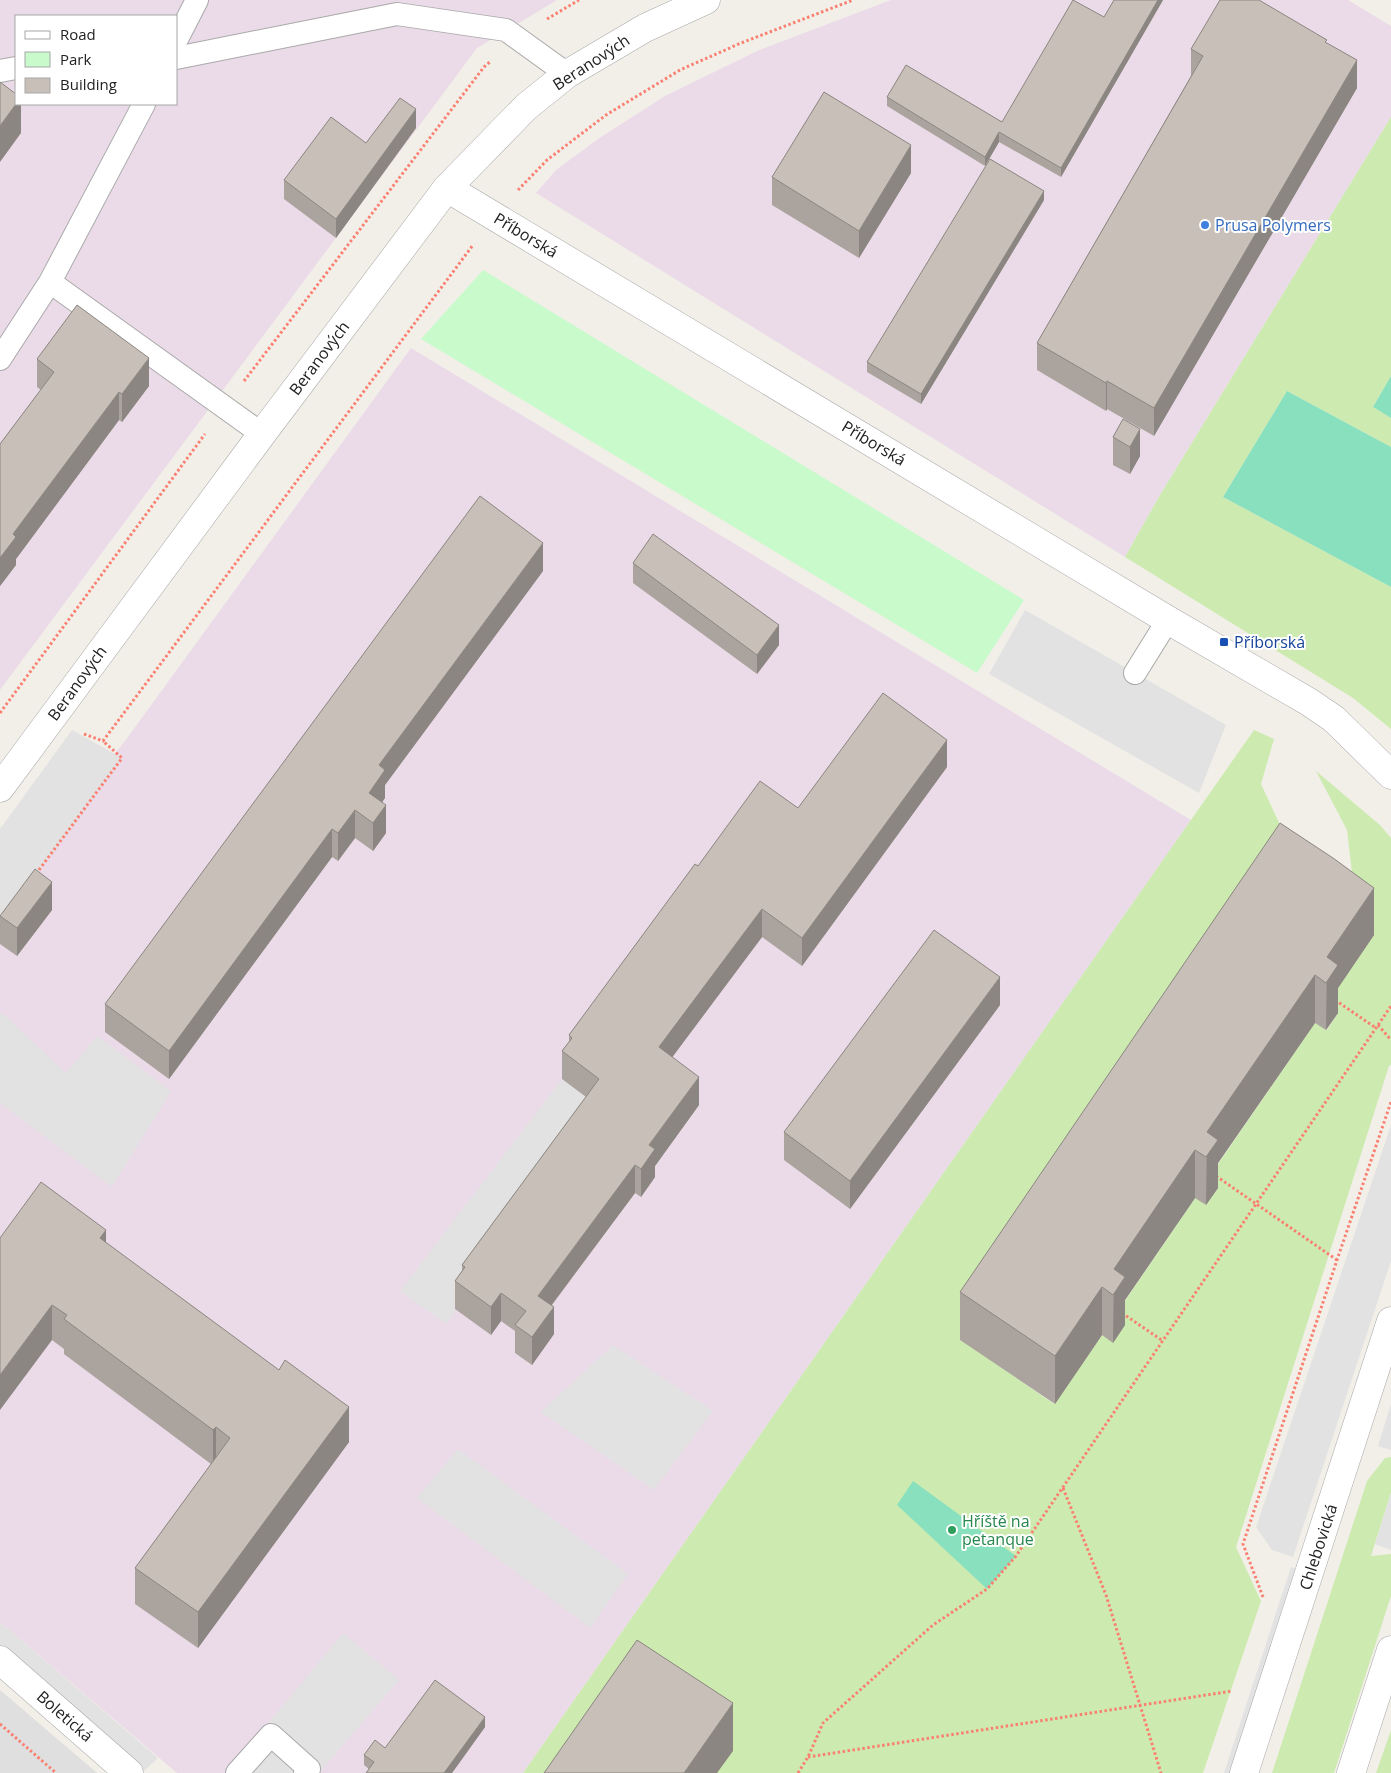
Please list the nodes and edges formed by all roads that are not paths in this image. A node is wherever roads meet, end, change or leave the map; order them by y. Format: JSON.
{"nodes":[{"id":1,"x":197,"y":0,"type":"edge"},
{"id":2,"x":706,"y":0,"type":"edge"},
{"id":3,"x":178,"y":38,"type":"edge"},
{"id":4,"x":178,"y":58,"type":"edge"},
{"id":5,"x":15,"y":68,"type":"edge"},
{"id":6,"x":0,"y":71,"type":"edge"},
{"id":7,"x":567,"y":74,"type":"junction"},
{"id":8,"x":143,"y":105,"type":"edge"},
{"id":9,"x":447,"y":188,"type":"junction"},
{"id":10,"x":50,"y":282,"type":"junction"},
{"id":11,"x":0,"y":359,"type":"edge"},
{"id":12,"x":262,"y":434,"type":"junction"},
{"id":13,"x":1168,"y":620,"type":"junction"},
{"id":14,"x":1135,"y":673,"type":"dead end"},
{"id":15,"x":1391,"y":775,"type":"edge"},
{"id":16,"x":0,"y":788,"type":"edge"},
{"id":17,"x":1391,"y":1321,"type":"edge"},
{"id":18,"x":1391,"y":1650,"type":"edge"},
{"id":19,"x":0,"y":1660,"type":"edge"},
{"id":20,"x":240,"y":1772,"type":"edge"},
{"id":21,"x":130,"y":1773,"type":"edge"},
{"id":22,"x":305,"y":1773,"type":"edge"},
{"id":23,"x":1244,"y":1773,"type":"edge"},
{"id":24,"x":1351,"y":1773,"type":"edge"}],
"edges":[{"from":1,"to":3,"type":"lane"},
{"from":2,"to":7,"type":"street","name":"Beranových"},
{"from":4,"to":7,"type":"lane"},
{"from":5,"to":6,"type":"lane"},
{"from":7,"to":9,"type":"street","name":"Beranových"},
{"from":8,"to":10,"type":"lane"},
{"from":9,"to":12,"type":"street","name":"Beranových"},
{"from":9,"to":13,"type":"street","name":"Příborská"},
{"from":10,"to":11,"type":"lane"},
{"from":10,"to":12,"type":"lane"},
{"from":12,"to":16,"type":"street","name":"Beranových"},
{"from":13,"to":14,"type":"lane"},
{"from":13,"to":15,"type":"street","name":"Příborská"},
{"from":17,"to":23,"type":"street","name":"Chlebovická"},
{"from":18,"to":24,"type":"street"},
{"from":19,"to":21,"type":"street","name":"Boletická"},
{"from":20,"to":22,"type":"lane"}]}
